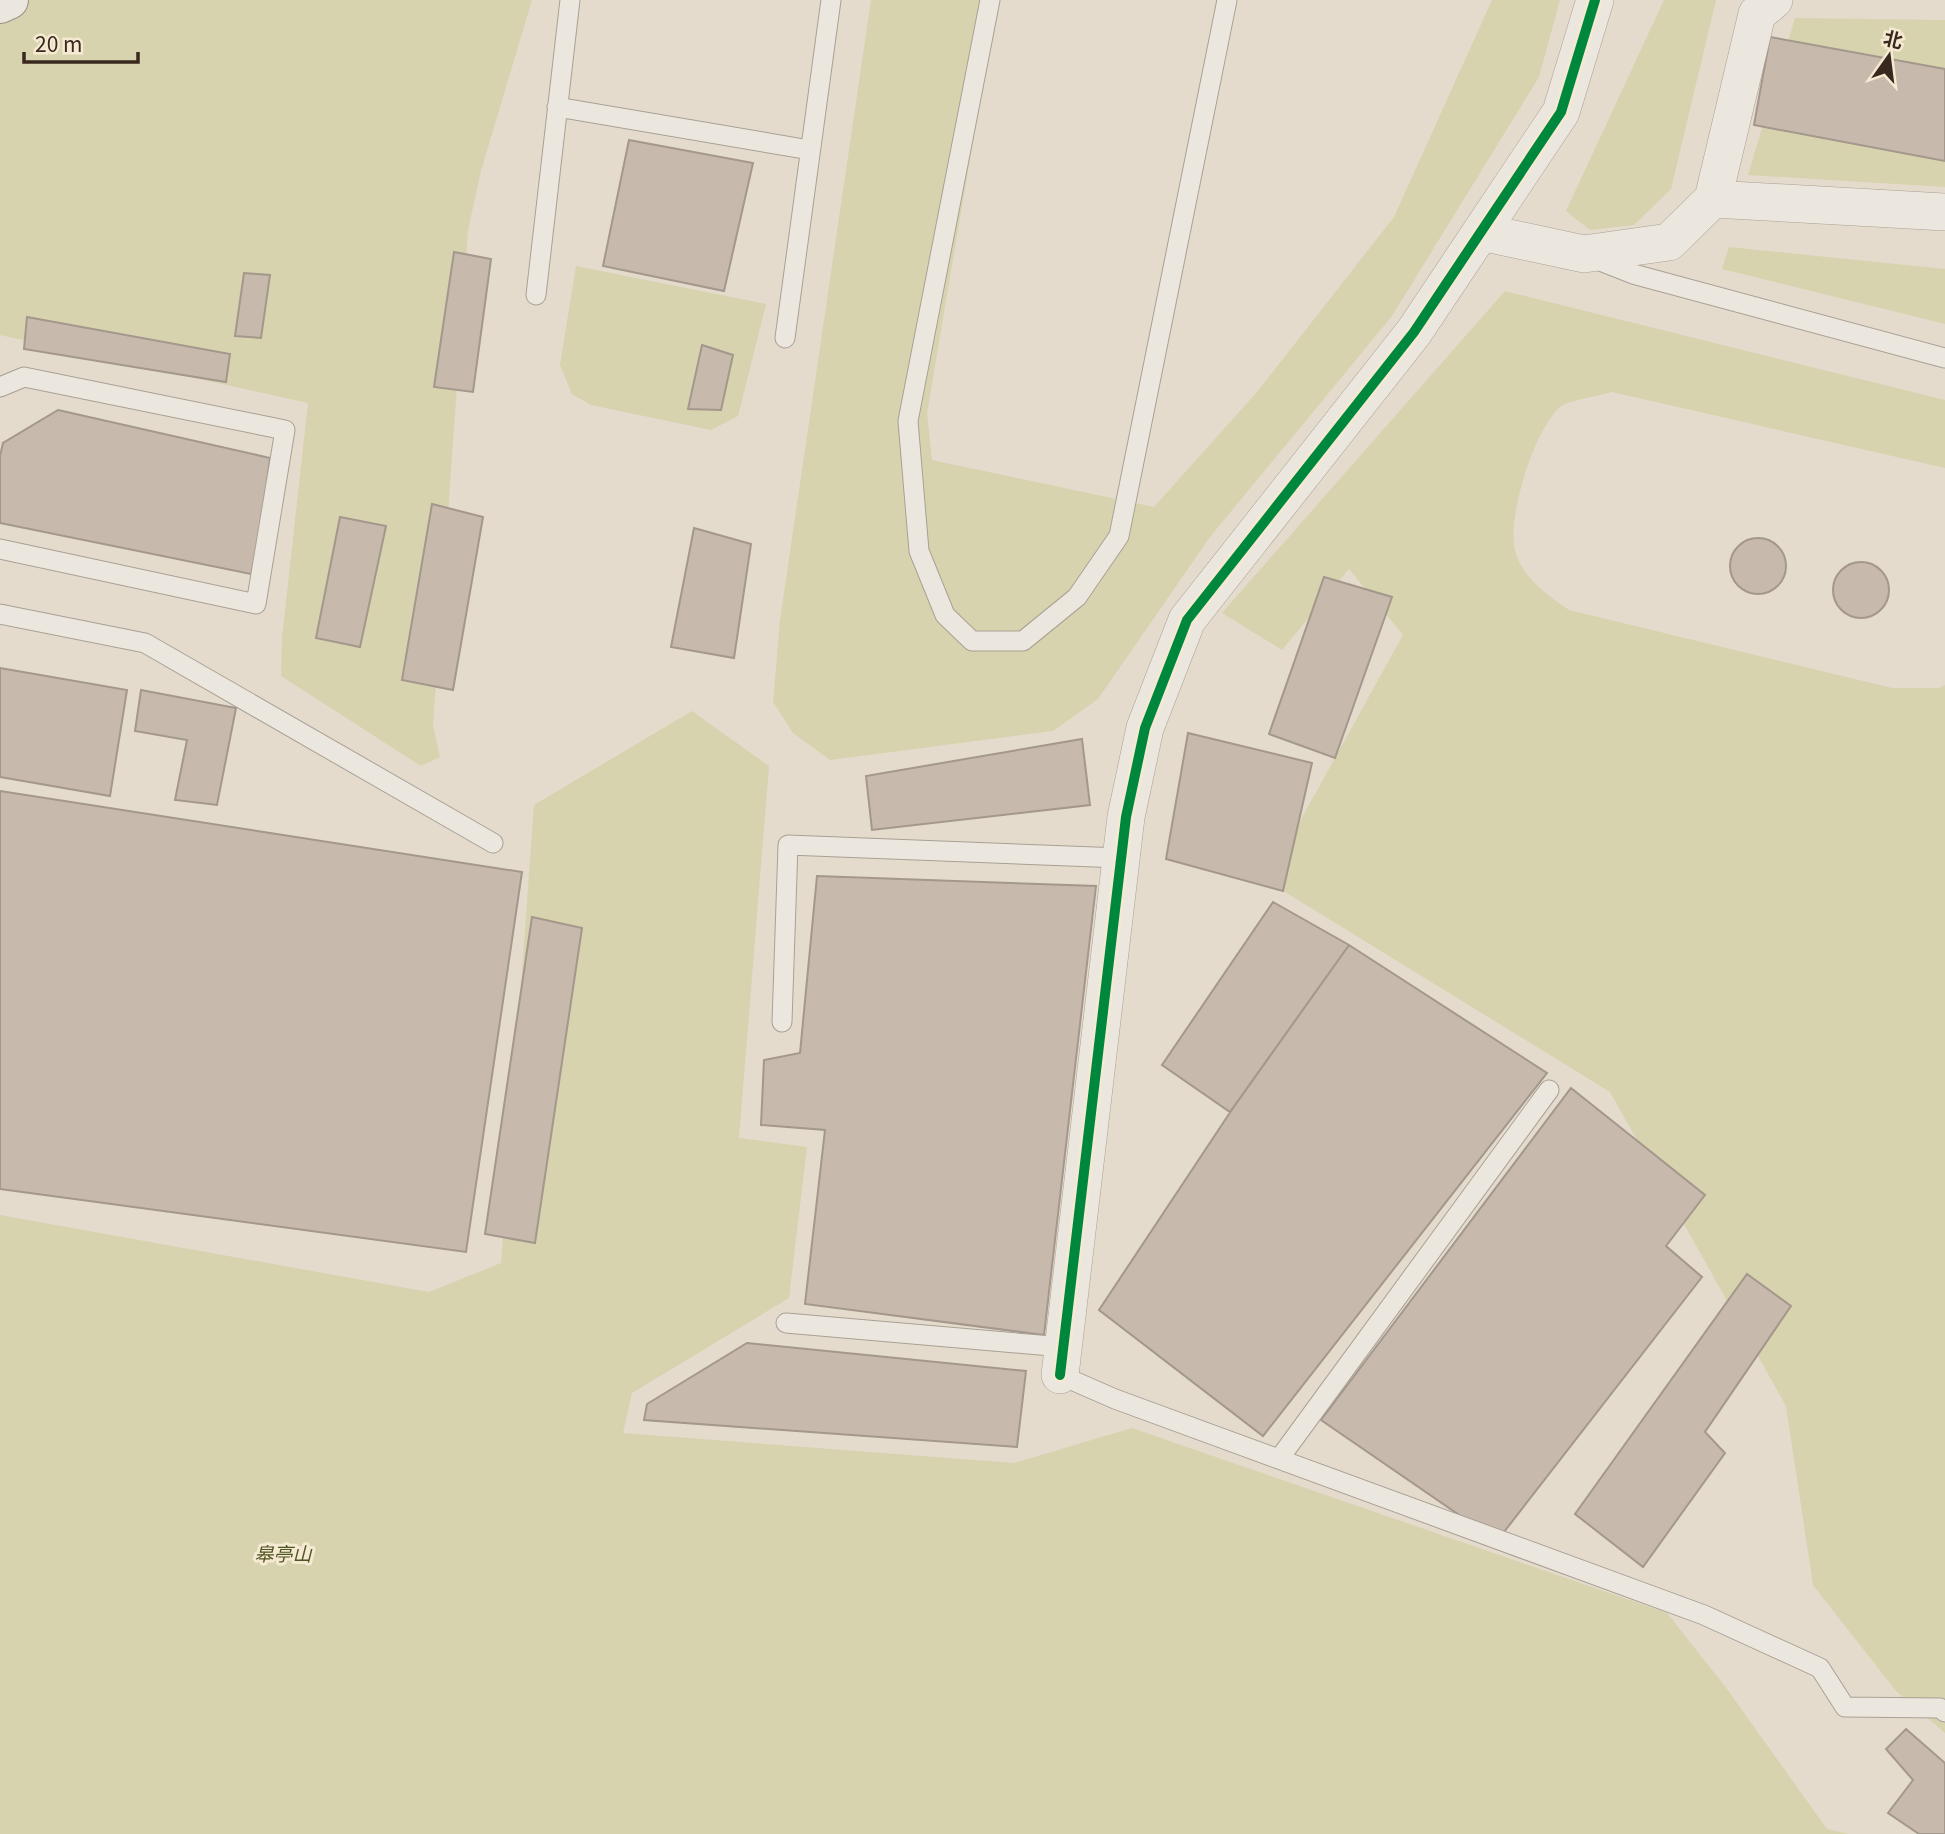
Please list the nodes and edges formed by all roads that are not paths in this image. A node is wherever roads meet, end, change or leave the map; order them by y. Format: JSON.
{"nodes":[{"id":1,"x":9,"y":0,"type":"edge"},
{"id":2,"x":570,"y":0,"type":"edge"},
{"id":3,"x":831,"y":0,"type":"edge"},
{"id":4,"x":990,"y":0,"type":"edge"},
{"id":5,"x":1227,"y":0,"type":"edge"},
{"id":6,"x":1595,"y":0,"type":"edge"},
{"id":7,"x":1774,"y":0,"type":"edge"},
{"id":8,"x":0,"y":4,"type":"edge"},
{"id":9,"x":557,"y":107,"type":"junction"},
{"id":10,"x":810,"y":150,"type":"junction"},
{"id":11,"x":1713,"y":199,"type":"junction"},
{"id":12,"x":1945,"y":212,"type":"edge"},
{"id":13,"x":1481,"y":232,"type":"junction"},
{"id":14,"x":1584,"y":254,"type":"junction"},
{"id":15,"x":536,"y":295,"type":"dead end"},
{"id":16,"x":785,"y":338,"type":"dead end"},
{"id":17,"x":1945,"y":358,"type":"edge"},
{"id":18,"x":0,"y":387,"type":"edge"},
{"id":19,"x":0,"y":549,"type":"edge"},
{"id":20,"x":0,"y":614,"type":"edge"},
{"id":21,"x":493,"y":843,"type":"dead end"},
{"id":22,"x":1121,"y":858,"type":"junction"},
{"id":23,"x":782,"y":1022,"type":"dead end"},
{"id":24,"x":1549,"y":1090,"type":"dead end"},
{"id":25,"x":786,"y":1323,"type":"dead end"},
{"id":26,"x":1062,"y":1361,"type":"junction"},
{"id":27,"x":1279,"y":1458,"type":"junction"},
{"id":28,"x":1945,"y":1712,"type":"edge"}],
"edges":[{"from":1,"to":8,"type":"main road"},
{"from":2,"to":9,"type":"lane"},
{"from":3,"to":10,"type":"lane"},
{"from":4,"to":5,"type":"lane"},
{"from":6,"to":13,"type":"street"},
{"from":7,"to":11,"type":"street"},
{"from":9,"to":10,"type":"lane"},
{"from":9,"to":15,"type":"lane"},
{"from":10,"to":16,"type":"lane"},
{"from":11,"to":12,"type":"street"},
{"from":11,"to":14,"type":"street"},
{"from":13,"to":14,"type":"street"},
{"from":13,"to":22,"type":"street"},
{"from":14,"to":17,"type":"lane"},
{"from":18,"to":19,"type":"lane"},
{"from":20,"to":21,"type":"lane"},
{"from":22,"to":23,"type":"lane"},
{"from":22,"to":26,"type":"street"},
{"from":24,"to":27,"type":"lane"},
{"from":25,"to":26,"type":"lane"},
{"from":26,"to":27,"type":"lane"},
{"from":27,"to":28,"type":"lane"}]}
